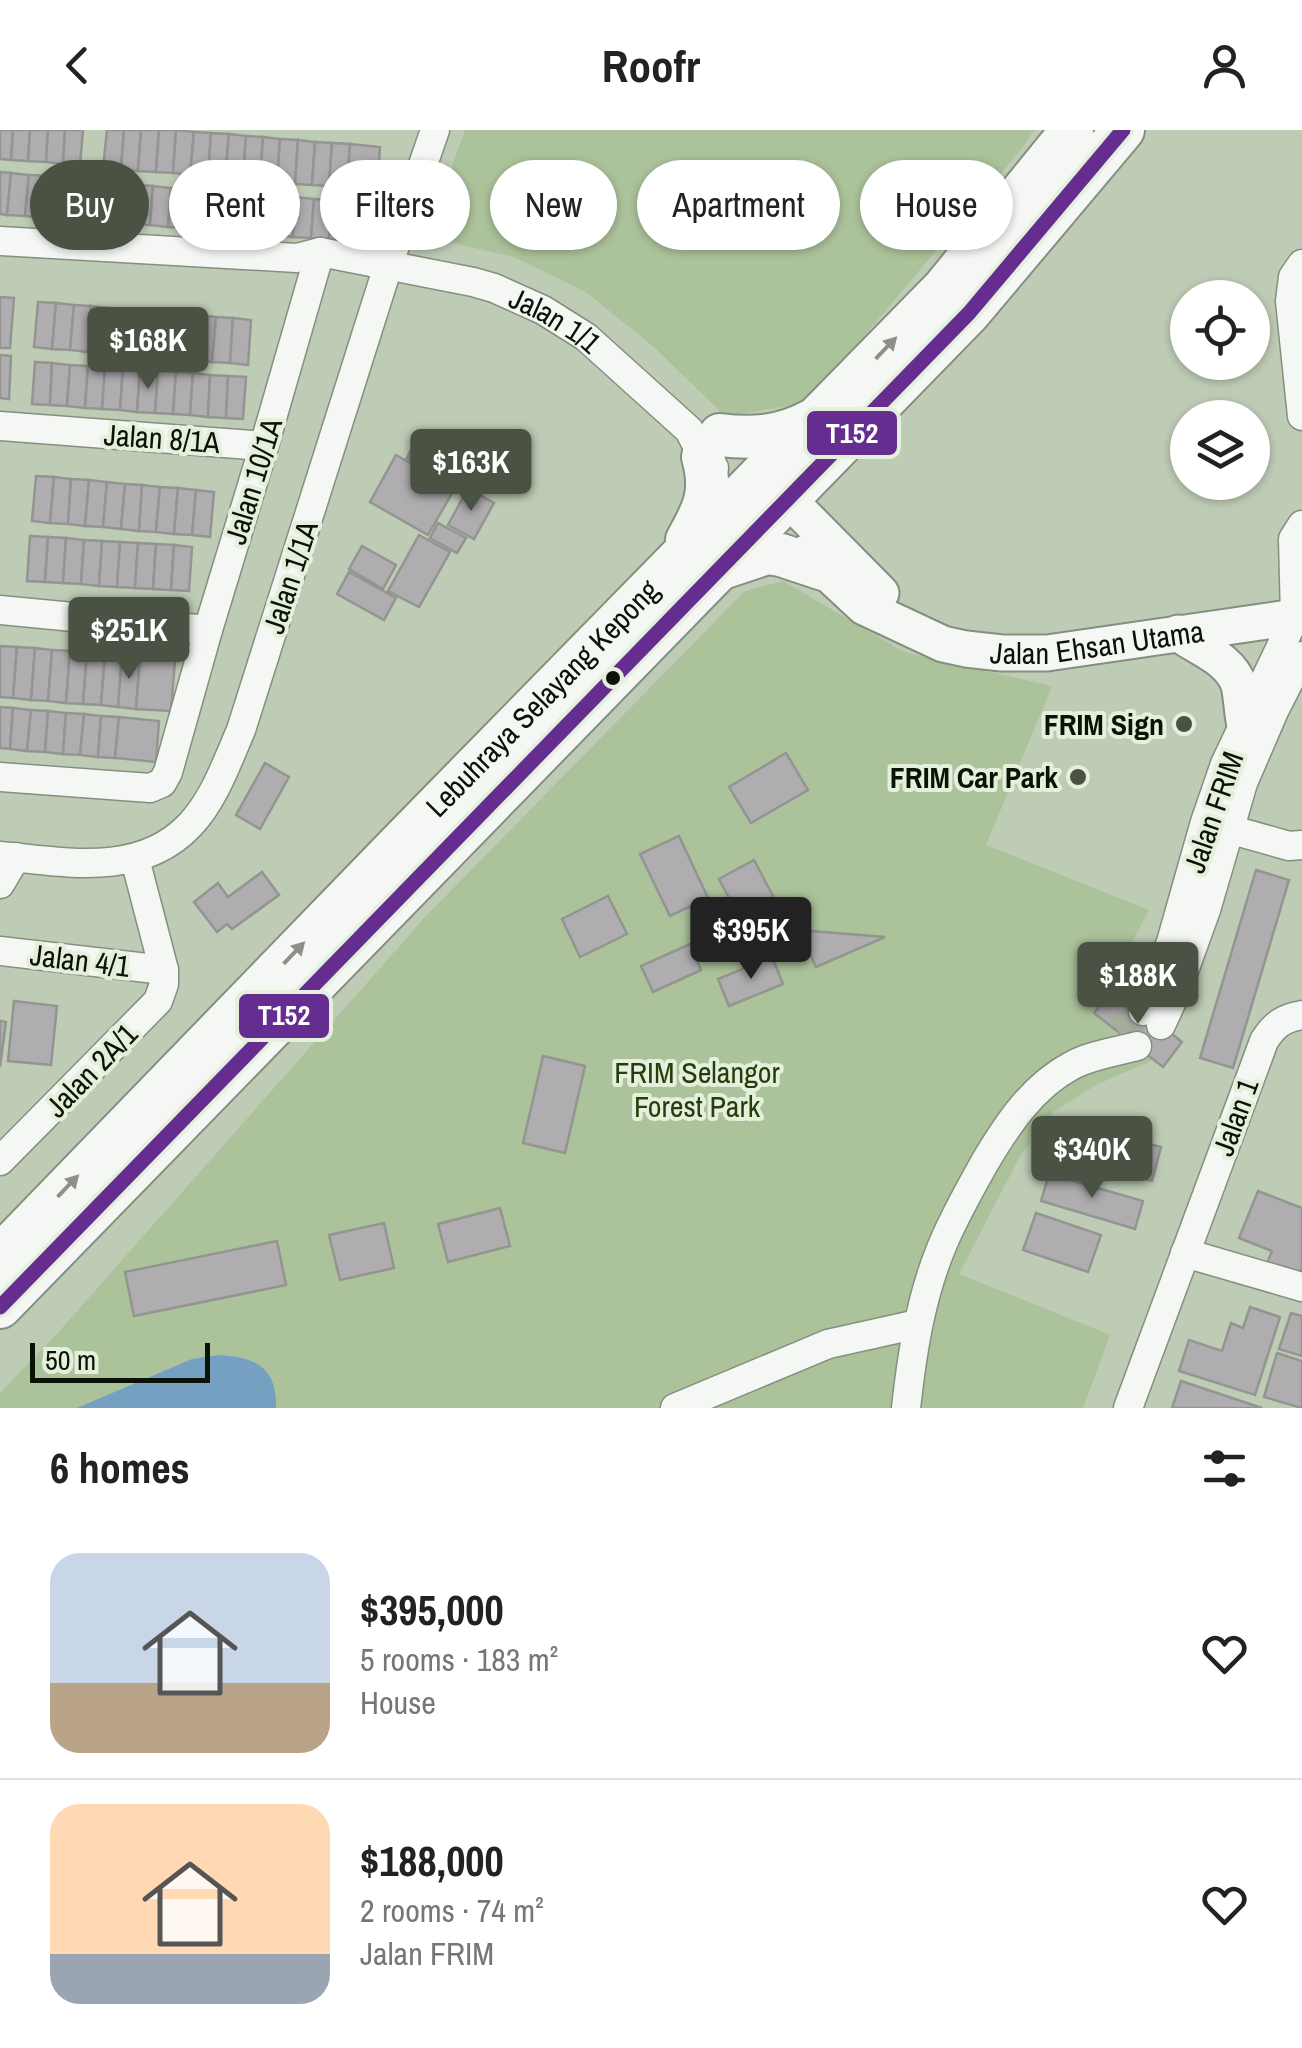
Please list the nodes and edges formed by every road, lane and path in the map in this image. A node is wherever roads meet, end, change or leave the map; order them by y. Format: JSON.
{"nodes":[{"id":1,"x":435,"y":130,"type":"edge"},
{"id":2,"x":1072,"y":130,"type":"edge"},
{"id":3,"x":1123,"y":130,"type":"edge"},
{"id":4,"x":0,"y":242,"type":"edge"},
{"id":5,"x":310,"y":261,"type":"junction"},
{"id":6,"x":1302,"y":264,"type":"edge"},
{"id":7,"x":388,"y":266,"type":"junction"},
{"id":8,"x":1302,"y":416,"type":"edge"},
{"id":9,"x":818,"y":418,"type":"junction"},
{"id":10,"x":0,"y":426,"type":"edge"},
{"id":11,"x":704,"y":441,"type":"junction"},
{"id":12,"x":264,"y":446,"type":"junction"},
{"id":13,"x":766,"y":496,"type":"junction"},
{"id":14,"x":1302,"y":525,"type":"edge"},
{"id":15,"x":672,"y":567,"type":"junction"},
{"id":16,"x":720,"y":569,"type":"junction"},
{"id":17,"x":823,"y":569,"type":"junction"},
{"id":18,"x":0,"y":610,"type":"edge"},
{"id":19,"x":1298,"y":617,"type":"edge"},
{"id":20,"x":899,"y":624,"type":"junction"},
{"id":21,"x":208,"y":630,"type":"junction"},
{"id":22,"x":1178,"y":633,"type":"junction"},
{"id":23,"x":1302,"y":656,"type":"edge"},
{"id":24,"x":1245,"y":726,"type":"junction"},
{"id":25,"x":0,"y":777,"type":"edge"},
{"id":26,"x":1217,"y":826,"type":"junction"},
{"id":27,"x":1302,"y":845,"type":"edge"},
{"id":28,"x":8,"y":856,"type":"edge"},
{"id":29,"x":135,"y":859,"type":"junction"},
{"id":30,"x":0,"y":884,"type":"edge"},
{"id":31,"x":0,"y":950,"type":"edge"},
{"id":32,"x":164,"y":970,"type":"junction"},
{"id":33,"x":1302,"y":1015,"type":"edge"},
{"id":34,"x":1152,"y":1018,"type":"tunnel mouth"},
{"id":35,"x":1128,"y":1039,"type":"tunnel mouth"},
{"id":36,"x":0,"y":1161,"type":"edge"},
{"id":37,"x":1184,"y":1253,"type":"junction"},
{"id":38,"x":0,"y":1256,"type":"edge"},
{"id":39,"x":1302,"y":1287,"type":"edge"},
{"id":40,"x":0,"y":1307,"type":"edge"},
{"id":41,"x":918,"y":1324,"type":"junction"},
{"id":42,"x":675,"y":1408,"type":"edge"},
{"id":43,"x":906,"y":1408,"type":"edge"},
{"id":44,"x":1128,"y":1408,"type":"edge"}],
"edges":[{"from":1,"to":7,"type":"street","name":"Jalan 1/1A"},
{"from":9,"to":2,"type":"main road","name":"Lebuhraya Selayang Kepong","one_way":true},
{"from":3,"to":13,"type":"main road","name":"Lebuhraya Selayang Kepong"},
{"from":4,"to":5,"type":"street"},
{"from":5,"to":7,"type":"street"},
{"from":5,"to":12,"type":"street","name":"Jalan 10/1A"},
{"from":6,"to":8,"type":"street"},
{"from":7,"to":11,"type":"street","name":"Jalan 1/1"},
{"from":7,"to":29,"type":"street","name":"Jalan 1/1A"},
{"from":9,"to":11,"type":"main road"},
{"from":9,"to":13,"type":"main road","name":"Lebuhraya Selayang Kepong"},
{"from":10,"to":12,"type":"street","name":"Jalan 8/1A"},
{"from":11,"to":13,"type":"street","name":"Jalan 1/1"},
{"from":11,"to":15,"type":"main road"},
{"from":12,"to":21,"type":"street","name":"Jalan 10/1A"},
{"from":13,"to":15,"type":"main road","name":"Lebuhraya Selayang Kepong"},
{"from":13,"to":16,"type":"main road","name":"Lebuhraya Selayang Kepong"},
{"from":13,"to":17,"type":"street","name":"Jalan Ehsan Utama"},
{"from":13,"to":20,"type":"street"},
{"from":14,"to":19,"type":"street"},
{"from":38,"to":15,"type":"main road","name":"Lebuhraya Selayang Kepong","one_way":true},
{"from":16,"to":17,"type":"main road"},
{"from":16,"to":40,"type":"main road","name":"Lebuhraya Selayang Kepong"},
{"from":17,"to":20,"type":"street","name":"Jalan Ehsan Utama"},
{"from":18,"to":21,"type":"street"},
{"from":19,"to":22,"type":"street","name":"Jalan Ehsan Utama"},
{"from":19,"to":24,"type":"street","name":"Jalan FRIM"},
{"from":20,"to":22,"type":"street","name":"Jalan Ehsan Utama"},
{"from":21,"to":25,"type":"street","name":"Jalan 10/1A"},
{"from":22,"to":24,"type":"street"},
{"from":23,"to":26,"type":"street","name":"Jalan FRIM"},
{"from":24,"to":26,"type":"street","name":"Jalan FRIM"},
{"from":26,"to":27,"type":"street"},
{"from":26,"to":34,"type":"street","name":"Jalan FRIM"},
{"from":28,"to":29,"type":"street","name":"Jalan 1/1A"},
{"from":28,"to":30,"type":"street"},
{"from":29,"to":32,"type":"street","name":"Jalan 4/1"},
{"from":31,"to":32,"type":"street","name":"Jalan 4/1"},
{"from":32,"to":36,"type":"street","name":"Jalan 2A/1"},
{"from":33,"to":37,"type":"street","name":"Jalan 1"},
{"from":35,"to":41,"type":"street"},
{"from":37,"to":39,"type":"street"},
{"from":37,"to":44,"type":"street","name":"Jalan 1"},
{"from":41,"to":42,"type":"street"},
{"from":41,"to":43,"type":"street"}]}
